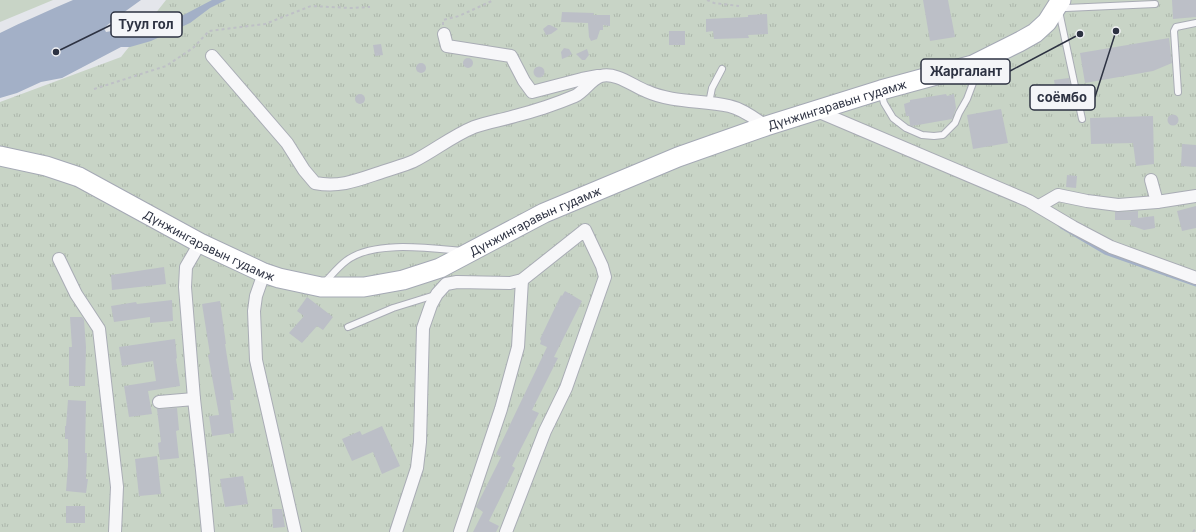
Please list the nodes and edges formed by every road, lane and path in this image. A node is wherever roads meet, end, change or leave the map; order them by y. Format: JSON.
{"nodes":[{"id":1,"x":494,"y":0,"type":"edge"},
{"id":2,"x":707,"y":0,"type":"edge"},
{"id":3,"x":1059,"y":3,"type":"edge"},
{"id":4,"x":1155,"y":4,"type":"dead end"},
{"id":5,"x":739,"y":6,"type":"dead end"},
{"id":6,"x":370,"y":7,"type":"dead end"},
{"id":7,"x":1196,"y":23,"type":"edge"},
{"id":8,"x":444,"y":34,"type":"joint"},
{"id":9,"x":212,"y":56,"type":"dead end"},
{"id":10,"x":973,"y":65,"type":"junction"},
{"id":11,"x":722,"y":69,"type":"dead end"},
{"id":12,"x":602,"y":76,"type":"junction"},
{"id":13,"x":94,"y":89,"type":"dead end"},
{"id":14,"x":881,"y":90,"type":"junction"},
{"id":15,"x":1178,"y":92,"type":"dead end"},
{"id":16,"x":709,"y":103,"type":"junction"},
{"id":17,"x":817,"y":111,"type":"junction"},
{"id":18,"x":1082,"y":119,"type":"dead end"},
{"id":19,"x":766,"y":126,"type":"junction"},
{"id":20,"x":0,"y":156,"type":"edge"},
{"id":21,"x":1151,"y":180,"type":"dead end"},
{"id":22,"x":1196,"y":196,"type":"edge"},
{"id":23,"x":1157,"y":202,"type":"junction"},
{"id":24,"x":1039,"y":206,"type":"junction"},
{"id":25,"x":200,"y":242,"type":"junction"},
{"id":26,"x":473,"y":252,"type":"junction"},
{"id":27,"x":60,"y":259,"type":"dead end"},
{"id":28,"x":264,"y":273,"type":"junction"},
{"id":29,"x":443,"y":276,"type":"junction"},
{"id":30,"x":1196,"y":278,"type":"edge"},
{"id":31,"x":522,"y":280,"type":"junction"},
{"id":32,"x":321,"y":287,"type":"junction"},
{"id":33,"x":437,"y":294,"type":"junction"},
{"id":34,"x":348,"y":327,"type":"dead end"},
{"id":35,"x":194,"y":399,"type":"junction"},
{"id":36,"x":159,"y":402,"type":"dead end"},
{"id":37,"x":1196,"y":528,"type":"edge"},
{"id":38,"x":115,"y":532,"type":"edge"},
{"id":39,"x":208,"y":532,"type":"edge"},
{"id":40,"x":296,"y":532,"type":"edge"},
{"id":41,"x":396,"y":532,"type":"edge"},
{"id":42,"x":460,"y":532,"type":"edge"},
{"id":43,"x":506,"y":532,"type":"edge"},
{"id":44,"x":1193,"y":532,"type":"edge"}],
"edges":[{"from":1,"to":8,"type":"path"},
{"from":2,"to":5,"type":"path"},
{"from":3,"to":4,"type":"lane"},
{"from":3,"to":10,"type":"main road","name":"Дүнжингаравын гудамж"},
{"from":3,"to":18,"type":"lane"},
{"from":6,"to":13,"type":"path"},
{"from":7,"to":15,"type":"lane"},
{"from":8,"to":12,"type":"street"},
{"from":9,"to":12,"type":"street"},
{"from":10,"to":14,"type":"main road","name":"Дүнжингаравын гудамж"},
{"from":10,"to":14,"type":"lane"},
{"from":11,"to":16,"type":"lane"},
{"from":12,"to":16,"type":"street"},
{"from":14,"to":17,"type":"main road","name":"Дүнжингаравын гудамж"},
{"from":16,"to":19,"type":"street"},
{"from":17,"to":19,"type":"main road","name":"Дүнжингаравын гудамж"},
{"from":17,"to":24,"type":"street"},
{"from":19,"to":26,"type":"main road","name":"Дүнжингаравын гудамж"},
{"from":20,"to":25,"type":"main road","name":"Дүнжингаравын гудамж"},
{"from":21,"to":23,"type":"street"},
{"from":22,"to":23,"type":"street"},
{"from":23,"to":24,"type":"street"},
{"from":24,"to":30,"type":"street"},
{"from":25,"to":28,"type":"main road","name":"Дүнжингаравын гудамж"},
{"from":25,"to":35,"type":"street"},
{"from":26,"to":29,"type":"main road","name":"Дүнжингаравын гудамж"},
{"from":26,"to":32,"type":"lane"},
{"from":27,"to":38,"type":"street"},
{"from":28,"to":32,"type":"main road","name":"Дүнжингаравын гудамж"},
{"from":28,"to":40,"type":"street"},
{"from":29,"to":31,"type":"street","name":"Дүнжингаравын гудамж"},
{"from":29,"to":32,"type":"main road","name":"Дүнжингаравын гудамж"},
{"from":29,"to":33,"type":"street","name":"Дүнжингаравын гудамж"},
{"from":31,"to":42,"type":"street"},
{"from":31,"to":43,"type":"street"},
{"from":33,"to":34,"type":"lane"},
{"from":33,"to":41,"type":"street","name":"Дүнжингаравын гудамж"},
{"from":35,"to":36,"type":"street"},
{"from":35,"to":39,"type":"street"},
{"from":37,"to":44,"type":"path"}]}
